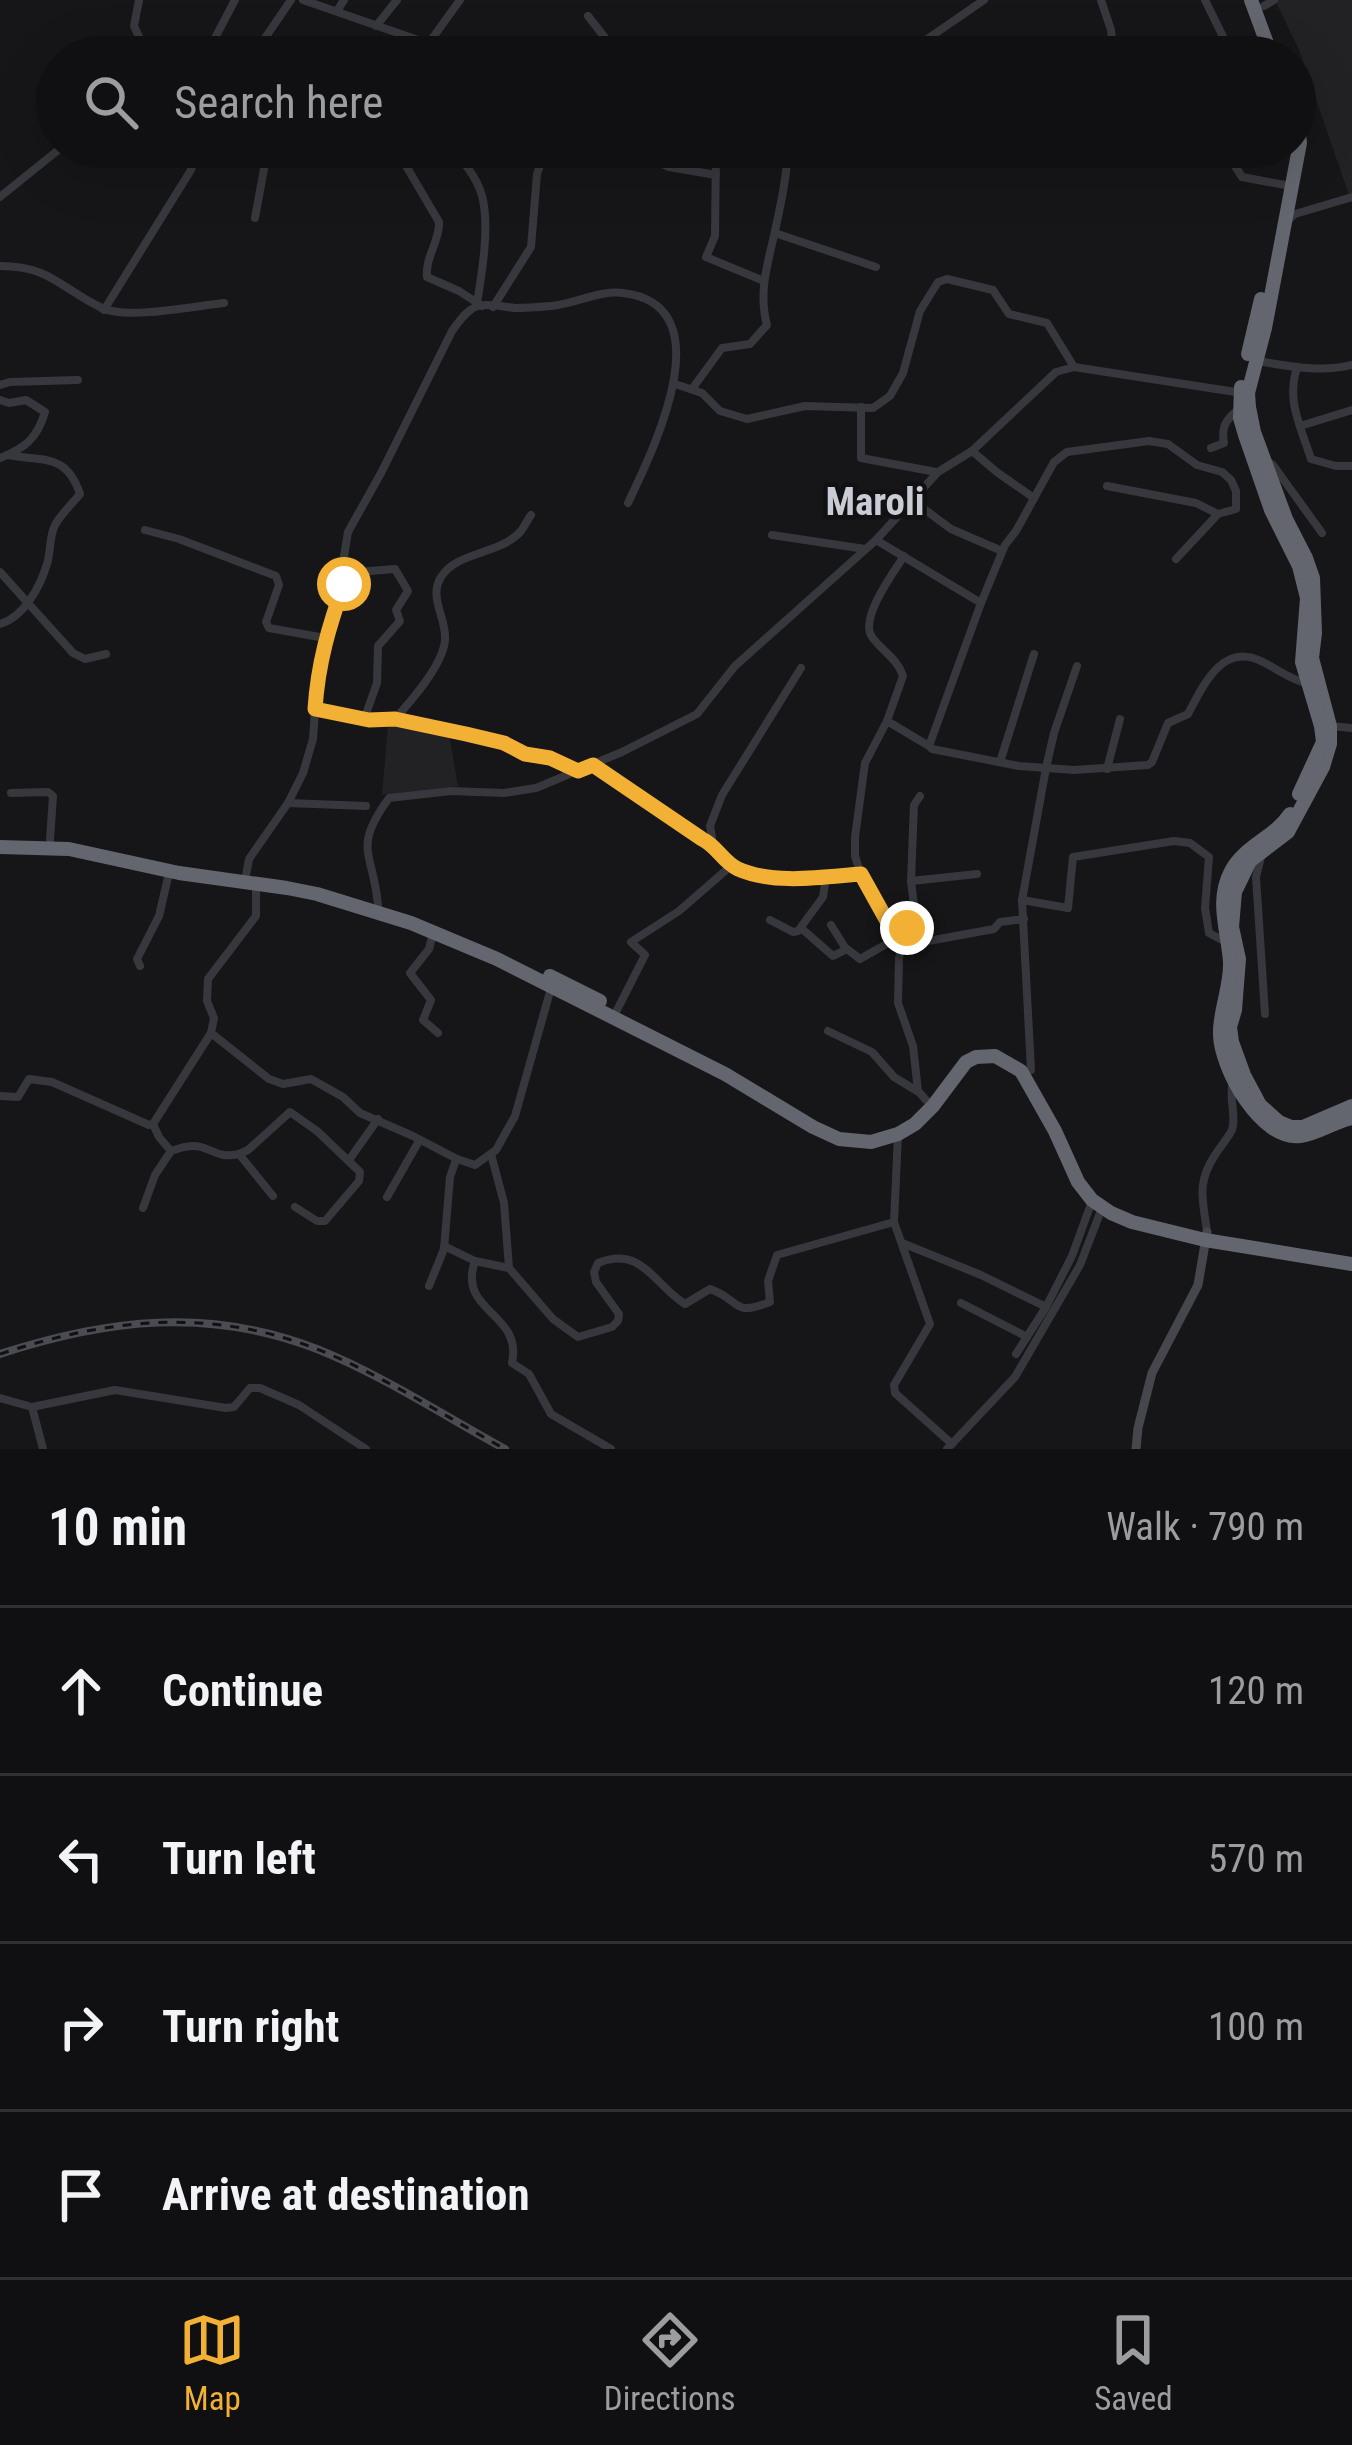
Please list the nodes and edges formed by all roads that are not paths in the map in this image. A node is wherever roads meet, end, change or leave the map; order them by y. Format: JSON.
{"nodes":[{"id":1,"x":139,"y":0,"type":"edge"},
{"id":2,"x":235,"y":0,"type":"edge"},
{"id":3,"x":291,"y":0,"type":"edge"},
{"id":4,"x":303,"y":0,"type":"edge"},
{"id":5,"x":344,"y":0,"type":"edge"},
{"id":6,"x":397,"y":0,"type":"edge"},
{"id":7,"x":460,"y":0,"type":"edge"},
{"id":8,"x":984,"y":0,"type":"edge"},
{"id":9,"x":1102,"y":0,"type":"edge"},
{"id":10,"x":1205,"y":0,"type":"edge"},
{"id":11,"x":1262,"y":2,"type":"edge"},
{"id":12,"x":337,"y":11,"type":"junction"},
{"id":13,"x":589,"y":16,"type":"dead end"},
{"id":14,"x":376,"y":26,"type":"junction"},
{"id":15,"x":137,"y":36,"type":"edge"},
{"id":16,"x":217,"y":36,"type":"edge"},
{"id":17,"x":266,"y":36,"type":"edge"},
{"id":18,"x":406,"y":36,"type":"edge"},
{"id":19,"x":434,"y":36,"type":"edge"},
{"id":20,"x":604,"y":36,"type":"edge"},
{"id":21,"x":932,"y":36,"type":"edge"},
{"id":22,"x":1112,"y":36,"type":"edge"},
{"id":23,"x":1223,"y":36,"type":"edge"},
{"id":24,"x":1271,"y":36,"type":"edge"},
{"id":25,"x":36,"y":168,"type":"edge"},
{"id":26,"x":191,"y":168,"type":"edge"},
{"id":27,"x":264,"y":168,"type":"edge"},
{"id":28,"x":408,"y":168,"type":"edge"},
{"id":29,"x":468,"y":168,"type":"edge"},
{"id":30,"x":539,"y":168,"type":"edge"},
{"id":31,"x":675,"y":168,"type":"edge"},
{"id":32,"x":716,"y":168,"type":"edge"},
{"id":33,"x":787,"y":168,"type":"edge"},
{"id":34,"x":1238,"y":168,"type":"edge"},
{"id":35,"x":1288,"y":168,"type":"edge"},
{"id":36,"x":1295,"y":168,"type":"edge"},
{"id":37,"x":716,"y":175,"type":"junction"},
{"id":38,"x":1285,"y":185,"type":"junction"},
{"id":39,"x":0,"y":197,"type":"edge"},
{"id":40,"x":1352,"y":197,"type":"edge"},
{"id":41,"x":255,"y":218,"type":"dead end"},
{"id":42,"x":1285,"y":223,"type":"junction"},
{"id":43,"x":775,"y":233,"type":"junction"},
{"id":44,"x":0,"y":266,"type":"edge"},
{"id":45,"x":876,"y":267,"type":"dead end"},
{"id":46,"x":764,"y":281,"type":"junction"},
{"id":47,"x":224,"y":303,"type":"dead end"},
{"id":48,"x":484,"y":305,"type":"junction"},
{"id":49,"x":104,"y":310,"type":"junction"},
{"id":50,"x":1256,"y":361,"type":"junction"},
{"id":51,"x":1352,"y":364,"type":"edge"},
{"id":52,"x":1074,"y":367,"type":"junction"},
{"id":53,"x":1297,"y":368,"type":"junction"},
{"id":54,"x":78,"y":380,"type":"dead end"},
{"id":55,"x":674,"y":384,"type":"junction"},
{"id":56,"x":0,"y":386,"type":"edge"},
{"id":57,"x":692,"y":388,"type":"junction"},
{"id":58,"x":1243,"y":398,"type":"junction"},
{"id":59,"x":0,"y":400,"type":"edge"},
{"id":60,"x":861,"y":407,"type":"junction"},
{"id":61,"x":1352,"y":410,"type":"edge"},
{"id":62,"x":1300,"y":426,"type":"junction"},
{"id":63,"x":1211,"y":448,"type":"dead end"},
{"id":64,"x":972,"y":451,"type":"junction"},
{"id":65,"x":4,"y":456,"type":"edge"},
{"id":66,"x":1264,"y":459,"type":"junction"},
{"id":67,"x":1352,"y":466,"type":"edge"},
{"id":68,"x":938,"y":472,"type":"junction"},
{"id":69,"x":1107,"y":486,"type":"dead end"},
{"id":70,"x":1034,"y":498,"type":"junction"},
{"id":71,"x":912,"y":500,"type":"junction"},
{"id":72,"x":628,"y":503,"type":"dead end"},
{"id":73,"x":1218,"y":514,"type":"junction"},
{"id":74,"x":531,"y":515,"type":"dead end"},
{"id":75,"x":145,"y":530,"type":"dead end"},
{"id":76,"x":1322,"y":532,"type":"dead end"},
{"id":77,"x":772,"y":536,"type":"dead end"},
{"id":78,"x":876,"y":539,"type":"junction"},
{"id":79,"x":865,"y":549,"type":"junction"},
{"id":80,"x":1002,"y":551,"type":"junction"},
{"id":81,"x":904,"y":556,"type":"junction"},
{"id":82,"x":1176,"y":559,"type":"dead end"},
{"id":83,"x":0,"y":572,"type":"edge"},
{"id":84,"x":344,"y":573,"type":"junction"},
{"id":85,"x":981,"y":603,"type":"junction"},
{"id":86,"x":26,"y":604,"type":"junction"},
{"id":87,"x":0,"y":623,"type":"edge"},
{"id":88,"x":325,"y":638,"type":"junction"},
{"id":89,"x":1034,"y":653,"type":"dead end"},
{"id":90,"x":106,"y":654,"type":"dead end"},
{"id":91,"x":1077,"y":666,"type":"dead end"},
{"id":92,"x":801,"y":668,"type":"dead end"},
{"id":93,"x":1306,"y":683,"type":"junction"},
{"id":94,"x":315,"y":709,"type":"junction"},
{"id":95,"x":366,"y":714,"type":"dead end"},
{"id":96,"x":1120,"y":718,"type":"dead end"},
{"id":97,"x":395,"y":719,"type":"junction"},
{"id":98,"x":887,"y":721,"type":"junction"},
{"id":99,"x":1326,"y":726,"type":"junction"},
{"id":100,"x":1352,"y":728,"type":"edge"},
{"id":101,"x":929,"y":746,"type":"junction"},
{"id":102,"x":1000,"y":762,"type":"junction"},
{"id":103,"x":593,"y":765,"type":"junction"},
{"id":104,"x":1046,"y":768,"type":"junction"},
{"id":105,"x":1107,"y":769,"type":"junction"},
{"id":106,"x":578,"y":771,"type":"junction"},
{"id":107,"x":10,"y":793,"type":"dead end"},
{"id":108,"x":920,"y":796,"type":"dead end"},
{"id":109,"x":288,"y":802,"type":"junction"},
{"id":110,"x":366,"y":806,"type":"dead end"},
{"id":111,"x":50,"y":840,"type":"junction"},
{"id":112,"x":0,"y":844,"type":"edge"},
{"id":113,"x":713,"y":844,"type":"junction"},
{"id":114,"x":1262,"y":851,"type":"junction"},
{"id":115,"x":732,"y":865,"type":"junction"},
{"id":116,"x":170,"y":872,"type":"junction"},
{"id":117,"x":861,"y":874,"type":"junction"},
{"id":118,"x":977,"y":874,"type":"dead end"},
{"id":119,"x":826,"y":877,"type":"junction"},
{"id":120,"x":249,"y":880,"type":"junction"},
{"id":121,"x":911,"y":881,"type":"junction"},
{"id":122,"x":1022,"y":900,"type":"junction"},
{"id":123,"x":378,"y":905,"type":"junction"},
{"id":124,"x":1024,"y":919,"type":"junction"},
{"id":125,"x":770,"y":920,"type":"dead end"},
{"id":126,"x":831,"y":925,"type":"dead end"},
{"id":127,"x":801,"y":928,"type":"junction"},
{"id":128,"x":434,"y":932,"type":"junction"},
{"id":129,"x":899,"y":942,"type":"junction"},
{"id":130,"x":1226,"y":942,"type":"junction"},
{"id":131,"x":847,"y":949,"type":"junction"},
{"id":132,"x":140,"y":966,"type":"dead end"},
{"id":133,"x":552,"y":987,"type":"junction"},
{"id":134,"x":617,"y":1010,"type":"junction"},
{"id":135,"x":1264,"y":1014,"type":"dead end"},
{"id":136,"x":828,"y":1031,"type":"dead end"},
{"id":137,"x":211,"y":1033,"type":"junction"},
{"id":138,"x":438,"y":1033,"type":"dead end"},
{"id":139,"x":1031,"y":1070,"type":"junction"},
{"id":140,"x":1234,"y":1078,"type":"junction"},
{"id":141,"x":0,"y":1096,"type":"edge"},
{"id":142,"x":922,"y":1096,"type":"junction"},
{"id":143,"x":1046,"y":1103,"type":"junction"},
{"id":144,"x":1352,"y":1106,"type":"edge"},
{"id":145,"x":1352,"y":1118,"type":"edge"},
{"id":146,"x":378,"y":1119,"type":"junction"},
{"id":147,"x":153,"y":1124,"type":"junction"},
{"id":148,"x":898,"y":1134,"type":"junction"},
{"id":149,"x":419,"y":1141,"type":"junction"},
{"id":150,"x":171,"y":1151,"type":"junction"},
{"id":151,"x":239,"y":1154,"type":"junction"},
{"id":152,"x":491,"y":1154,"type":"junction"},
{"id":153,"x":349,"y":1160,"type":"junction"},
{"id":154,"x":457,"y":1160,"type":"junction"},
{"id":155,"x":273,"y":1196,"type":"dead end"},
{"id":156,"x":387,"y":1197,"type":"dead end"},
{"id":157,"x":1098,"y":1204,"type":"junction"},
{"id":158,"x":295,"y":1207,"type":"dead end"},
{"id":159,"x":143,"y":1208,"type":"dead end"},
{"id":160,"x":894,"y":1222,"type":"junction"},
{"id":161,"x":1206,"y":1236,"type":"junction"},
{"id":162,"x":902,"y":1243,"type":"junction"},
{"id":163,"x":445,"y":1246,"type":"junction"},
{"id":164,"x":1352,"y":1260,"type":"edge"},
{"id":165,"x":476,"y":1261,"type":"junction"},
{"id":166,"x":509,"y":1268,"type":"junction"},
{"id":167,"x":429,"y":1286,"type":"dead end"},
{"id":168,"x":961,"y":1303,"type":"dead end"},
{"id":169,"x":1046,"y":1306,"type":"junction"},
{"id":170,"x":1027,"y":1337,"type":"junction"},
{"id":171,"x":1016,"y":1354,"type":"dead end"},
{"id":172,"x":0,"y":1398,"type":"edge"},
{"id":173,"x":32,"y":1407,"type":"junction"},
{"id":174,"x":949,"y":1447,"type":"edge"},
{"id":175,"x":43,"y":1449,"type":"edge"},
{"id":176,"x":366,"y":1449,"type":"edge"},
{"id":177,"x":611,"y":1449,"type":"edge"},
{"id":178,"x":1136,"y":1449,"type":"edge"}],
"edges":[{"from":1,"to":15,"type":"street"},
{"from":2,"to":16,"type":"street"},
{"from":3,"to":17,"type":"street"},
{"from":4,"to":12,"type":"street"},
{"from":5,"to":12,"type":"street"},
{"from":6,"to":14,"type":"street"},
{"from":7,"to":19,"type":"street"},
{"from":8,"to":21,"type":"street"},
{"from":9,"to":22,"type":"street"},
{"from":10,"to":23,"type":"street"},
{"from":11,"to":24,"type":"highway"},
{"from":12,"to":14,"type":"street"},
{"from":13,"to":20,"type":"street"},
{"from":14,"to":18,"type":"street"},
{"from":25,"to":39,"type":"street"},
{"from":26,"to":49,"type":"street"},
{"from":27,"to":41,"type":"street"},
{"from":28,"to":48,"type":"street"},
{"from":29,"to":48,"type":"street"},
{"from":30,"to":48,"type":"street"},
{"from":31,"to":37,"type":"street"},
{"from":32,"to":37,"type":"street"},
{"from":33,"to":43,"type":"street"},
{"from":34,"to":38,"type":"street"},
{"from":35,"to":38,"type":"highway"},
{"from":36,"to":42,"type":"highway"},
{"from":37,"to":46,"type":"street"},
{"from":38,"to":58,"type":"highway"},
{"from":40,"to":42,"type":"street"},
{"from":42,"to":50,"type":"highway"},
{"from":43,"to":45,"type":"street"},
{"from":43,"to":46,"type":"street"},
{"from":44,"to":49,"type":"street"},
{"from":46,"to":57,"type":"street"},
{"from":47,"to":49,"type":"street"},
{"from":48,"to":55,"type":"street"},
{"from":48,"to":84,"type":"street"},
{"from":50,"to":53,"type":"street"},
{"from":50,"to":58,"type":"highway"},
{"from":51,"to":53,"type":"street"},
{"from":52,"to":58,"type":"street"},
{"from":52,"to":60,"type":"street"},
{"from":52,"to":64,"type":"street"},
{"from":53,"to":62,"type":"street"},
{"from":54,"to":56,"type":"street"},
{"from":55,"to":57,"type":"street"},
{"from":55,"to":72,"type":"street"},
{"from":57,"to":60,"type":"street"},
{"from":58,"to":63,"type":"street"},
{"from":58,"to":66,"type":"highway"},
{"from":58,"to":93,"type":"highway"},
{"from":59,"to":65,"type":"street"},
{"from":60,"to":68,"type":"street"},
{"from":61,"to":62,"type":"street"},
{"from":62,"to":67,"type":"street"},
{"from":64,"to":68,"type":"street"},
{"from":64,"to":70,"type":"street"},
{"from":65,"to":86,"type":"street"},
{"from":66,"to":76,"type":"street"},
{"from":66,"to":99,"type":"highway"},
{"from":68,"to":71,"type":"street"},
{"from":69,"to":73,"type":"street"},
{"from":70,"to":73,"type":"street"},
{"from":70,"to":80,"type":"street"},
{"from":71,"to":78,"type":"street"},
{"from":71,"to":80,"type":"street"},
{"from":73,"to":82,"type":"street"},
{"from":74,"to":97,"type":"street"},
{"from":75,"to":88,"type":"street"},
{"from":77,"to":79,"type":"street"},
{"from":78,"to":79,"type":"street"},
{"from":78,"to":81,"type":"street"},
{"from":79,"to":103,"type":"street"},
{"from":80,"to":85,"type":"street"},
{"from":81,"to":85,"type":"street"},
{"from":81,"to":98,"type":"street"},
{"from":83,"to":86,"type":"street"},
{"from":84,"to":88,"type":"street"},
{"from":84,"to":95,"type":"street"},
{"from":85,"to":101,"type":"street"},
{"from":86,"to":87,"type":"street"},
{"from":86,"to":90,"type":"street"},
{"from":88,"to":94,"type":"street"},
{"from":89,"to":102,"type":"street"},
{"from":91,"to":104,"type":"street"},
{"from":92,"to":113,"type":"street"},
{"from":93,"to":99,"type":"highway"},
{"from":93,"to":105,"type":"street"},
{"from":94,"to":97,"type":"street"},
{"from":94,"to":109,"type":"street"},
{"from":96,"to":105,"type":"street"},
{"from":97,"to":106,"type":"street"},
{"from":98,"to":101,"type":"street"},
{"from":98,"to":117,"type":"street"},
{"from":99,"to":100,"type":"street"},
{"from":99,"to":114,"type":"highway"},
{"from":99,"to":130,"type":"highway"},
{"from":101,"to":102,"type":"street"},
{"from":102,"to":104,"type":"street"},
{"from":103,"to":106,"type":"street"},
{"from":103,"to":113,"type":"street"},
{"from":104,"to":105,"type":"street"},
{"from":104,"to":122,"type":"street"},
{"from":106,"to":123,"type":"street"},
{"from":107,"to":111,"type":"street"},
{"from":108,"to":121,"type":"street"},
{"from":109,"to":110,"type":"street"},
{"from":109,"to":120,"type":"street"},
{"from":111,"to":112,"type":"highway"},
{"from":111,"to":120,"type":"highway"},
{"from":112,"to":116,"type":"highway"},
{"from":113,"to":115,"type":"street"},
{"from":114,"to":135,"type":"street"},
{"from":114,"to":144,"type":"highway"},
{"from":115,"to":119,"type":"street"},
{"from":115,"to":134,"type":"street"},
{"from":116,"to":120,"type":"highway"},
{"from":116,"to":132,"type":"street"},
{"from":117,"to":119,"type":"street"},
{"from":117,"to":129,"type":"street"},
{"from":118,"to":121,"type":"street"},
{"from":119,"to":127,"type":"street"},
{"from":120,"to":123,"type":"highway"},
{"from":120,"to":128,"type":"highway"},
{"from":120,"to":137,"type":"street"},
{"from":121,"to":129,"type":"street"},
{"from":122,"to":124,"type":"street"},
{"from":122,"to":130,"type":"street"},
{"from":123,"to":134,"type":"highway"},
{"from":124,"to":129,"type":"street"},
{"from":124,"to":139,"type":"street"},
{"from":125,"to":127,"type":"street"},
{"from":126,"to":131,"type":"street"},
{"from":127,"to":131,"type":"street"},
{"from":128,"to":133,"type":"highway"},
{"from":128,"to":138,"type":"street"},
{"from":129,"to":131,"type":"street"},
{"from":129,"to":142,"type":"street"},
{"from":130,"to":140,"type":"highway"},
{"from":133,"to":148,"type":"highway"},
{"from":133,"to":152,"type":"street"},
{"from":134,"to":142,"type":"highway"},
{"from":136,"to":142,"type":"street"},
{"from":137,"to":146,"type":"street"},
{"from":137,"to":147,"type":"street"},
{"from":139,"to":142,"type":"highway"},
{"from":139,"to":143,"type":"highway"},
{"from":140,"to":145,"type":"highway"},
{"from":140,"to":161,"type":"street"},
{"from":141,"to":147,"type":"street"},
{"from":143,"to":148,"type":"highway"},
{"from":143,"to":157,"type":"highway"},
{"from":143,"to":161,"type":"highway"},
{"from":146,"to":149,"type":"street"},
{"from":146,"to":153,"type":"street"},
{"from":147,"to":150,"type":"street"},
{"from":148,"to":160,"type":"street"},
{"from":149,"to":154,"type":"street"},
{"from":149,"to":156,"type":"street"},
{"from":150,"to":151,"type":"street"},
{"from":150,"to":159,"type":"street"},
{"from":151,"to":153,"type":"street"},
{"from":151,"to":155,"type":"street"},
{"from":152,"to":154,"type":"street"},
{"from":152,"to":166,"type":"street"},
{"from":153,"to":158,"type":"street"},
{"from":154,"to":163,"type":"street"},
{"from":157,"to":161,"type":"highway"},
{"from":157,"to":169,"type":"street"},
{"from":157,"to":174,"type":"street"},
{"from":160,"to":162,"type":"street"},
{"from":160,"to":166,"type":"street"},
{"from":161,"to":164,"type":"highway"},
{"from":161,"to":178,"type":"street"},
{"from":162,"to":169,"type":"street"},
{"from":162,"to":174,"type":"street"},
{"from":163,"to":165,"type":"street"},
{"from":163,"to":167,"type":"street"},
{"from":165,"to":166,"type":"street"},
{"from":165,"to":177,"type":"street"},
{"from":168,"to":170,"type":"street"},
{"from":169,"to":170,"type":"street"},
{"from":170,"to":171,"type":"street"},
{"from":172,"to":173,"type":"street"},
{"from":173,"to":175,"type":"street"},
{"from":173,"to":176,"type":"street"}]}
